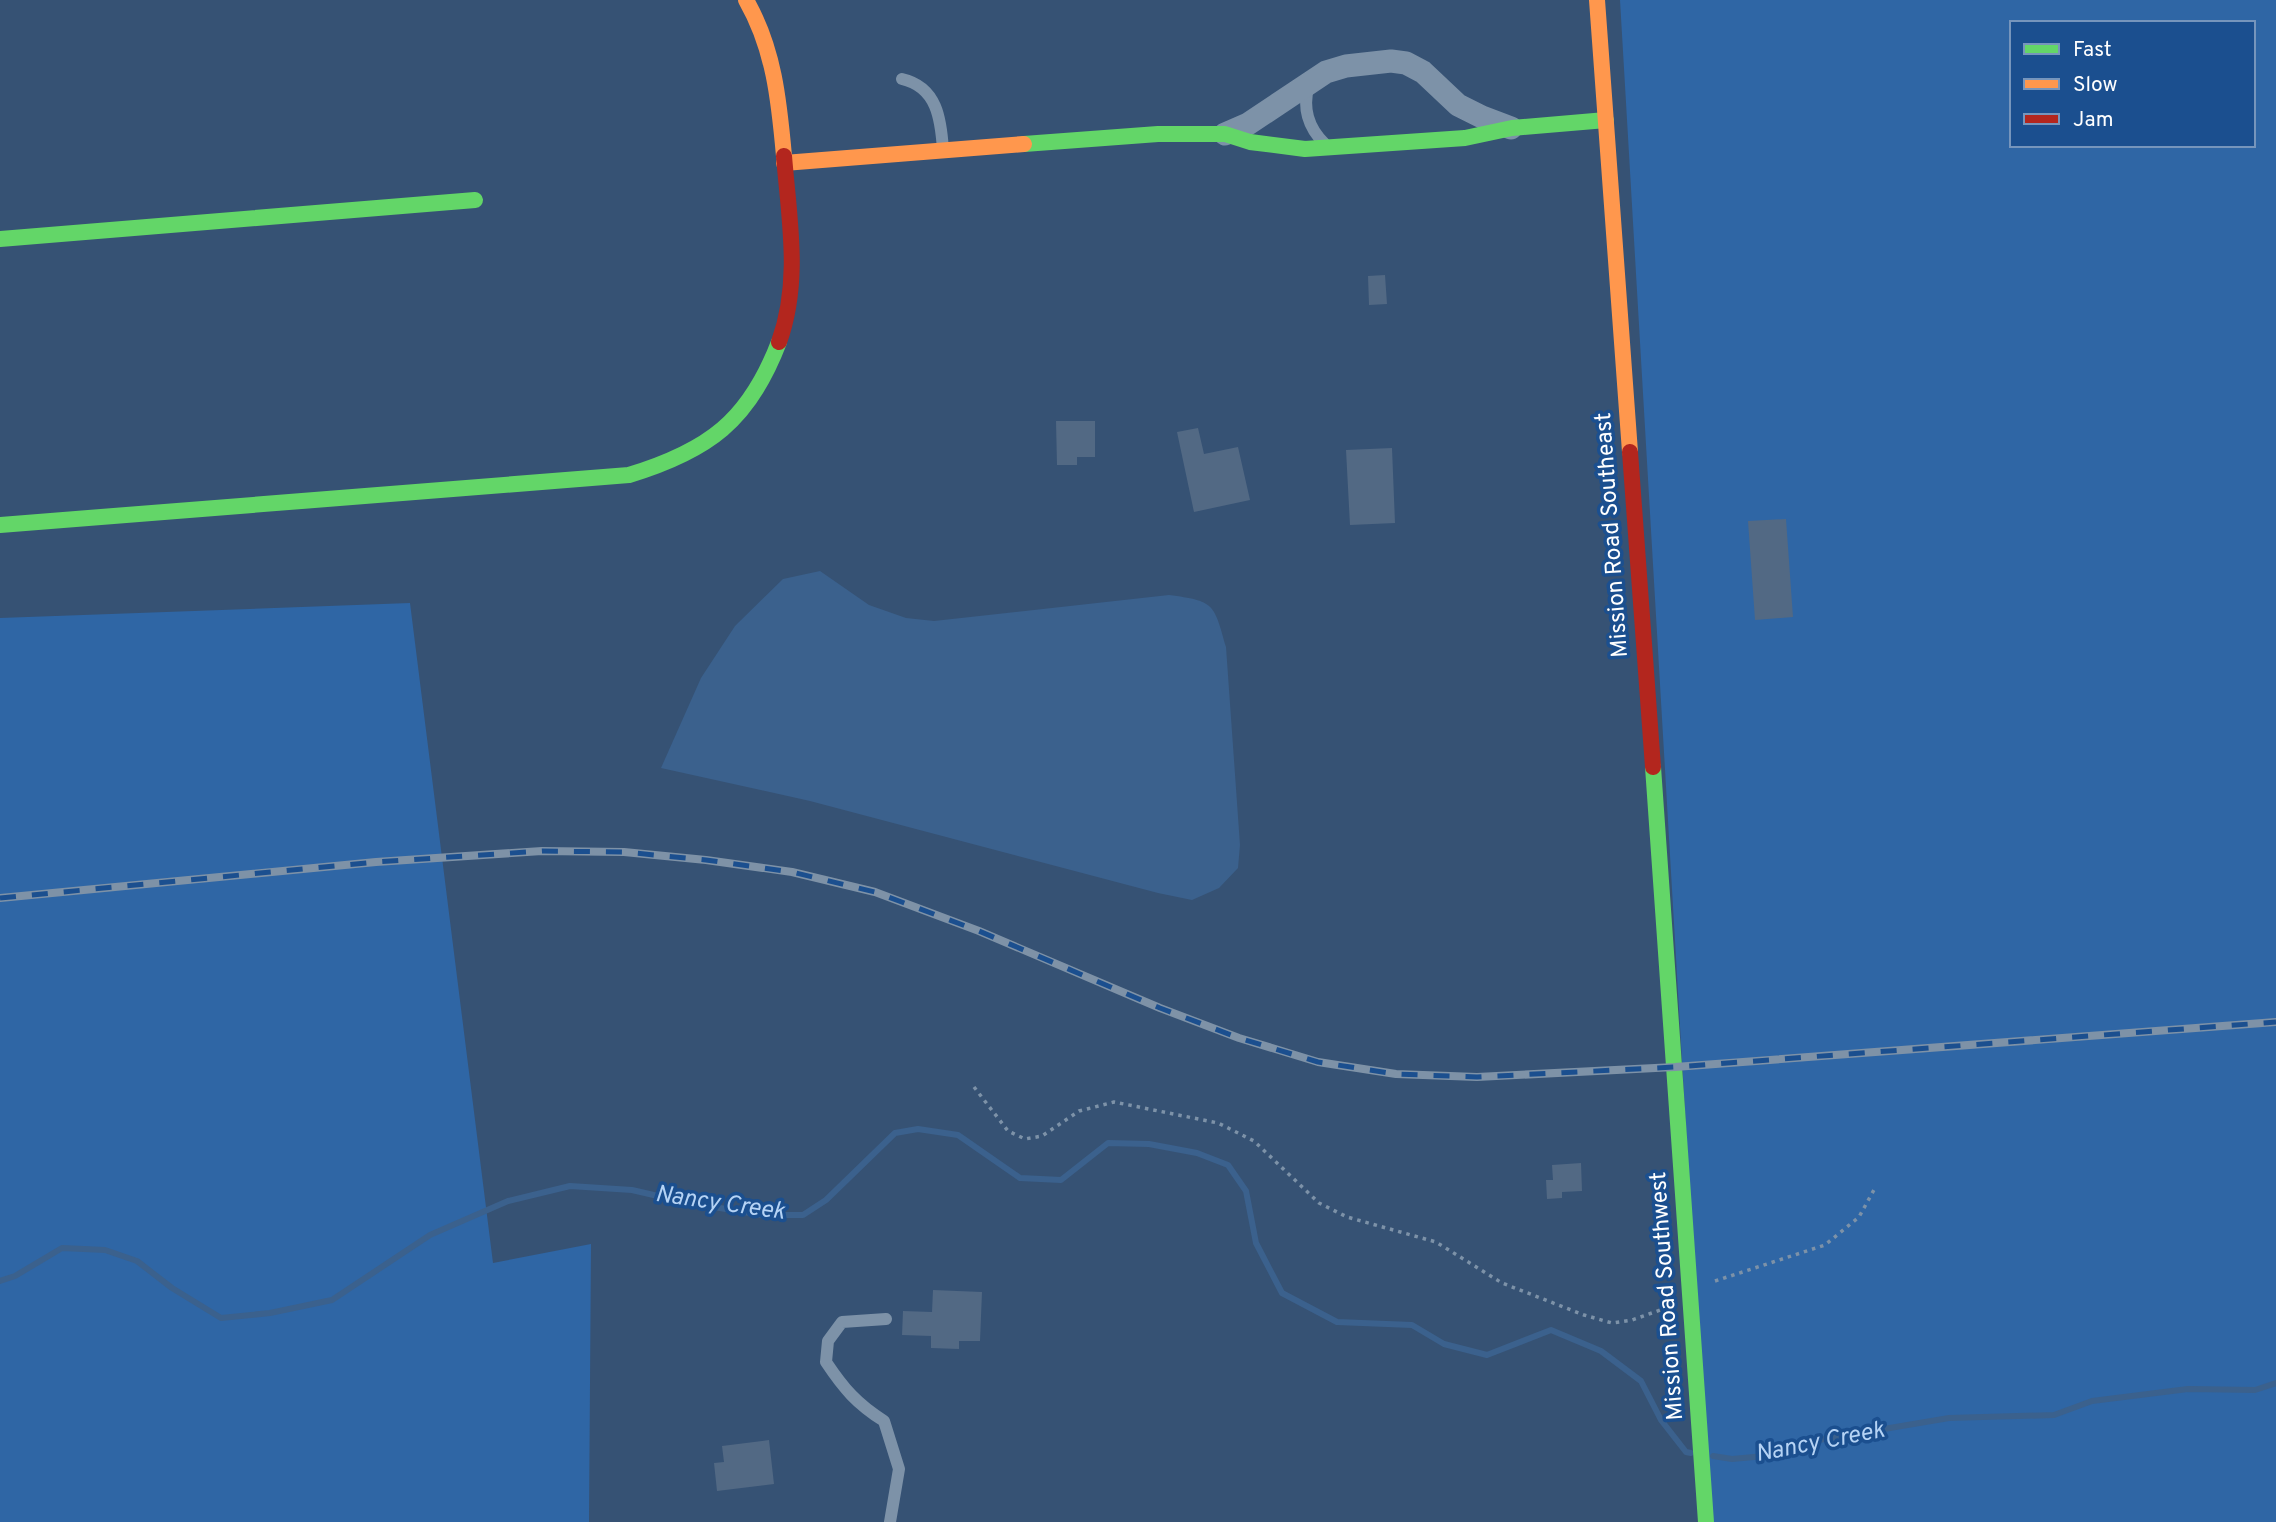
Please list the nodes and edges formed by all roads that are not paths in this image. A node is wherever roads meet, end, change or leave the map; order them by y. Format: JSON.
{"nodes":[{"id":1,"x":746,"y":0,"type":"edge"},
{"id":2,"x":1597,"y":0,"type":"edge"},
{"id":3,"x":902,"y":79,"type":"dead end"},
{"id":4,"x":1310,"y":81,"type":"junction"},
{"id":5,"x":1606,"y":120,"type":"junction"},
{"id":6,"x":1512,"y":128,"type":"junction"},
{"id":7,"x":1225,"y":134,"type":"junction"},
{"id":8,"x":1330,"y":148,"type":"junction"},
{"id":9,"x":943,"y":150,"type":"junction"},
{"id":10,"x":784,"y":163,"type":"junction"},
{"id":11,"x":475,"y":201,"type":"dead end"},
{"id":12,"x":0,"y":239,"type":"edge"},
{"id":13,"x":0,"y":525,"type":"edge"},
{"id":14,"x":1675,"y":1068,"type":"joint"},
{"id":15,"x":886,"y":1319,"type":"dead end"},
{"id":16,"x":1706,"y":1516,"type":"edge"},
{"id":17,"x":890,"y":1522,"type":"edge"}],
"edges":[{"from":1,"to":10,"type":"street"},
{"from":2,"to":5,"type":"street","name":"Mission Road Southeast"},
{"from":3,"to":9,"type":"lane"},
{"from":4,"to":6,"type":"street"},
{"from":4,"to":7,"type":"street"},
{"from":4,"to":8,"type":"lane"},
{"from":5,"to":6,"type":"street"},
{"from":5,"to":14,"type":"street","name":"Mission Road Southeast"},
{"from":6,"to":8,"type":"street"},
{"from":7,"to":8,"type":"street"},
{"from":7,"to":9,"type":"street"},
{"from":9,"to":10,"type":"street"},
{"from":10,"to":13,"type":"street"},
{"from":11,"to":12,"type":"street"},
{"from":14,"to":16,"type":"street","name":"Mission Road Southwest"},
{"from":15,"to":17,"type":"lane"}]}
